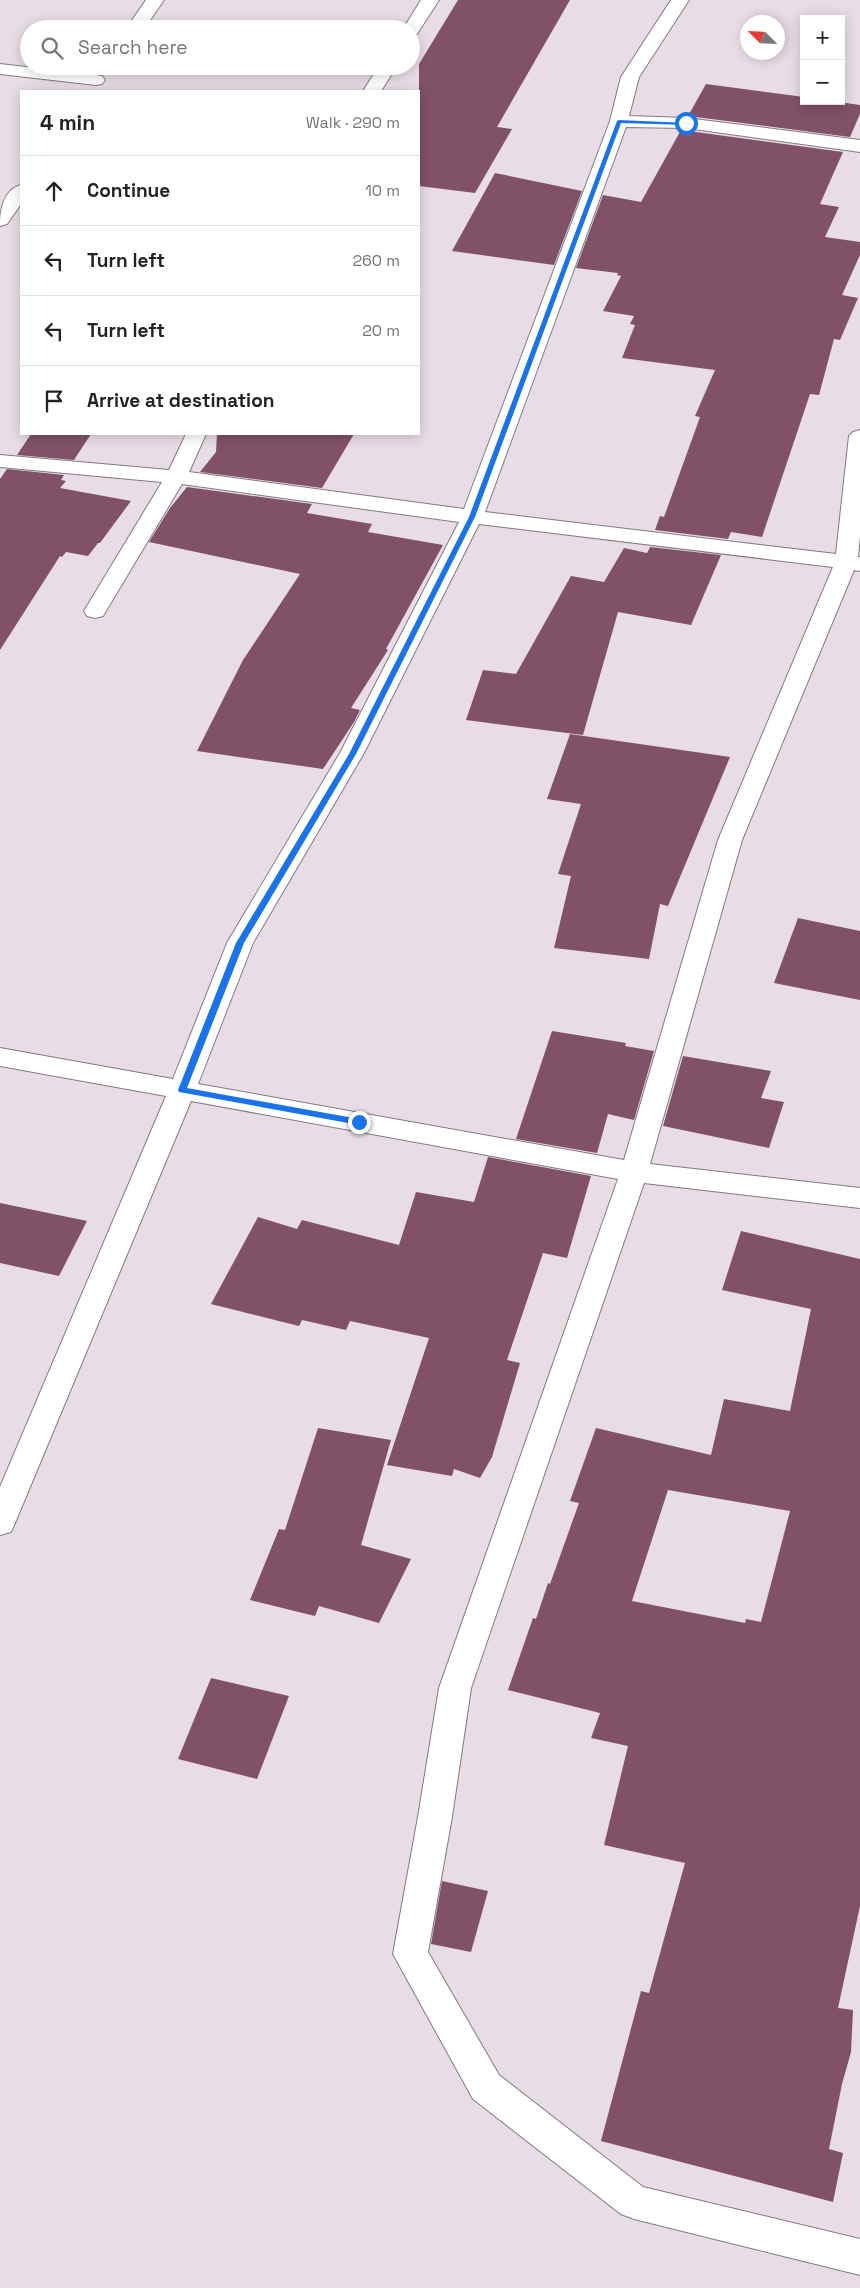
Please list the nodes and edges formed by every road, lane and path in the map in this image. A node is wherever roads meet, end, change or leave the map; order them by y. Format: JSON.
{"nodes":[{"id":1,"x":155,"y":0,"type":"edge"},
{"id":2,"x":430,"y":0,"type":"edge"},
{"id":3,"x":680,"y":0,"type":"edge"},
{"id":4,"x":141,"y":20,"type":"edge"},
{"id":5,"x":417,"y":20,"type":"edge"},
{"id":6,"x":0,"y":69,"type":"edge"},
{"id":7,"x":20,"y":71,"type":"edge"},
{"id":8,"x":53,"y":75,"type":"edge"},
{"id":9,"x":382,"y":75,"type":"edge"},
{"id":10,"x":97,"y":80,"type":"edge"},
{"id":11,"x":373,"y":90,"type":"edge"},
{"id":12,"x":619,"y":121,"type":"junction"},
{"id":13,"x":860,"y":146,"type":"edge"},
{"id":14,"x":20,"y":193,"type":"edge"},
{"id":15,"x":9,"y":213,"type":"edge"},
{"id":16,"x":196,"y":435,"type":"edge"},
{"id":17,"x":860,"y":436,"type":"edge"},
{"id":18,"x":0,"y":461,"type":"edge"},
{"id":19,"x":176,"y":477,"type":"junction"},
{"id":20,"x":472,"y":517,"type":"junction"},
{"id":21,"x":853,"y":564,"type":"edge"},
{"id":22,"x":95,"y":611,"type":"dead end"},
{"id":23,"x":0,"y":1057,"type":"edge"},
{"id":24,"x":182,"y":1090,"type":"junction"},
{"id":25,"x":634,"y":1172,"type":"junction"},
{"id":26,"x":860,"y":1198,"type":"edge"},
{"id":27,"x":0,"y":1523,"type":"edge"},
{"id":28,"x":860,"y":2257,"type":"edge"}],
"edges":[{"from":1,"to":4,"type":"street"},
{"from":2,"to":5,"type":"street"},
{"from":3,"to":12,"type":"street"},
{"from":6,"to":7,"type":"street"},
{"from":8,"to":10,"type":"street"},
{"from":9,"to":11,"type":"street"},
{"from":12,"to":13,"type":"street"},
{"from":12,"to":20,"type":"street"},
{"from":14,"to":15,"type":"street"},
{"from":16,"to":19,"type":"street"},
{"from":17,"to":21,"type":"street"},
{"from":18,"to":19,"type":"street"},
{"from":19,"to":20,"type":"street"},
{"from":19,"to":22,"type":"street"},
{"from":20,"to":21,"type":"street"},
{"from":20,"to":24,"type":"street"},
{"from":21,"to":25,"type":"street"},
{"from":23,"to":24,"type":"street"},
{"from":24,"to":25,"type":"street"},
{"from":24,"to":27,"type":"street"},
{"from":25,"to":26,"type":"street"},
{"from":25,"to":28,"type":"street"}]}
